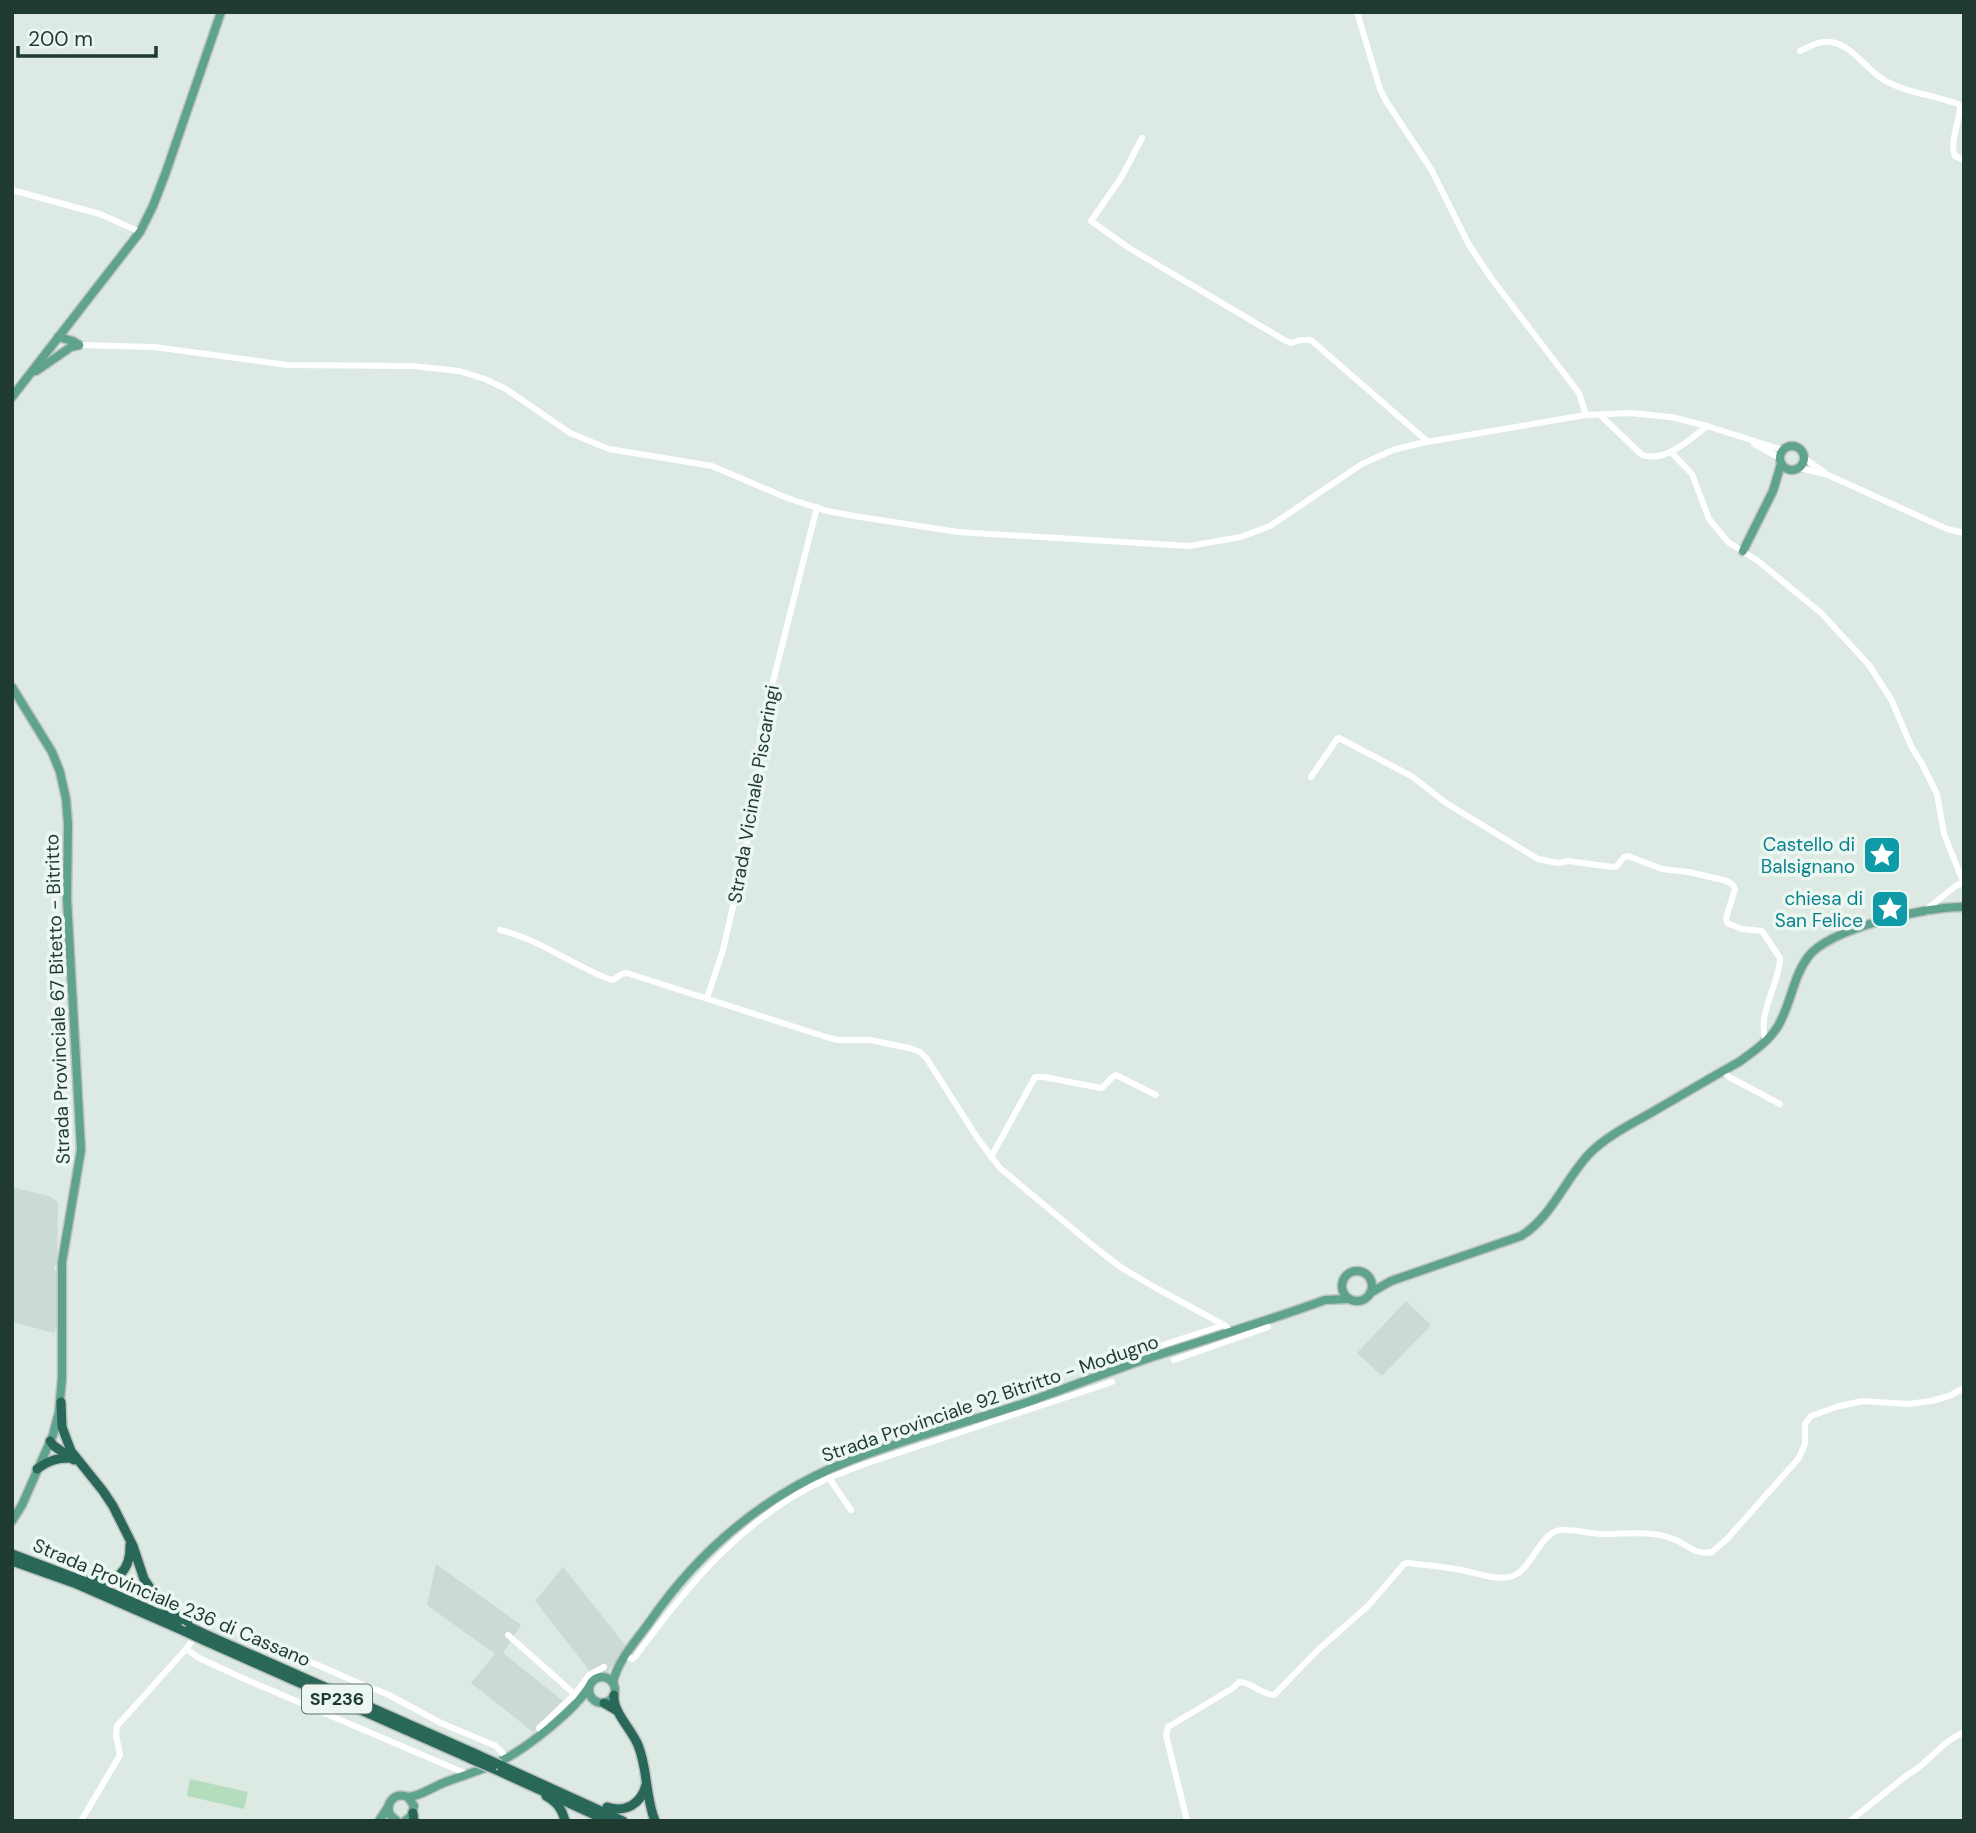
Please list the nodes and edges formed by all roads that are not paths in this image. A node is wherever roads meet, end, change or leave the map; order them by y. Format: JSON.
{"nodes":[{"id":1,"x":221,"y":12,"type":"edge"},
{"id":2,"x":1357,"y":12,"type":"edge"},
{"id":3,"x":1800,"y":51,"type":"dead end"},
{"id":4,"x":1142,"y":138,"type":"dead end"},
{"id":5,"x":1964,"y":160,"type":"edge"},
{"id":6,"x":12,"y":190,"type":"edge"},
{"id":7,"x":140,"y":232,"type":"junction"},
{"id":8,"x":71,"y":322,"type":"junction"},
{"id":9,"x":58,"y":337,"type":"junction"},
{"id":10,"x":74,"y":344,"type":"junction"},
{"id":11,"x":26,"y":380,"type":"junction"},
{"id":12,"x":12,"y":397,"type":"edge"},
{"id":13,"x":1586,"y":415,"type":"junction"},
{"id":14,"x":1600,"y":415,"type":"junction"},
{"id":15,"x":1707,"y":426,"type":"junction"},
{"id":16,"x":1428,"y":442,"type":"junction"},
{"id":17,"x":1671,"y":452,"type":"junction"},
{"id":18,"x":1781,"y":457,"type":"junction"},
{"id":19,"x":1804,"y":458,"type":"junction"},
{"id":20,"x":1800,"y":468,"type":"junction"},
{"id":21,"x":1790,"y":470,"type":"junction"},
{"id":22,"x":1828,"y":475,"type":"junction"},
{"id":23,"x":1773,"y":491,"type":"junction"},
{"id":24,"x":817,"y":507,"type":"junction"},
{"id":25,"x":1964,"y":533,"type":"edge"},
{"id":26,"x":1743,"y":551,"type":"junction"},
{"id":27,"x":12,"y":687,"type":"edge"},
{"id":28,"x":1311,"y":777,"type":"dead end"},
{"id":29,"x":1964,"y":883,"type":"edge"},
{"id":30,"x":1964,"y":907,"type":"edge"},
{"id":31,"x":1927,"y":912,"type":"junction"},
{"id":32,"x":500,"y":930,"type":"dead end"},
{"id":33,"x":707,"y":998,"type":"junction"},
{"id":34,"x":1766,"y":1041,"type":"junction"},
{"id":35,"x":1723,"y":1071,"type":"junction"},
{"id":36,"x":1156,"y":1095,"type":"dead end"},
{"id":37,"x":1780,"y":1104,"type":"dead end"},
{"id":38,"x":993,"y":1160,"type":"junction"},
{"id":39,"x":1391,"y":1281,"type":"junction"},
{"id":40,"x":1371,"y":1282,"type":"junction"},
{"id":41,"x":1342,"y":1286,"type":"junction"},
{"id":42,"x":1370,"y":1293,"type":"junction"},
{"id":43,"x":1349,"y":1299,"type":"junction"},
{"id":44,"x":1325,"y":1300,"type":"junction"},
{"id":45,"x":1268,"y":1327,"type":"dead end"},
{"id":46,"x":1228,"y":1328,"type":"junction"},
{"id":47,"x":1210,"y":1342,"type":"junction"},
{"id":48,"x":1174,"y":1360,"type":"dead end"},
{"id":49,"x":1108,"y":1363,"type":"dead end"},
{"id":50,"x":1112,"y":1382,"type":"dead end"},
{"id":51,"x":1964,"y":1388,"type":"edge"},
{"id":52,"x":61,"y":1402,"type":"junction"},
{"id":53,"x":1029,"y":1405,"type":"junction"},
{"id":54,"x":50,"y":1441,"type":"junction"},
{"id":55,"x":73,"y":1457,"type":"junction"},
{"id":56,"x":37,"y":1469,"type":"junction"},
{"id":57,"x":829,"y":1478,"type":"junction"},
{"id":58,"x":851,"y":1510,"type":"dead end"},
{"id":59,"x":12,"y":1521,"type":"edge"},
{"id":60,"x":128,"y":1536,"type":"junction"},
{"id":61,"x":12,"y":1554,"type":"edge"},
{"id":62,"x":25,"y":1558,"type":"junction"},
{"id":63,"x":12,"y":1561,"type":"edge"},
{"id":64,"x":189,"y":1628,"type":"junction"},
{"id":65,"x":206,"y":1635,"type":"junction"},
{"id":66,"x":508,"y":1635,"type":"dead end"},
{"id":67,"x":186,"y":1649,"type":"junction"},
{"id":68,"x":626,"y":1656,"type":"junction"},
{"id":69,"x":604,"y":1667,"type":"dead end"},
{"id":70,"x":615,"y":1671,"type":"junction"},
{"id":71,"x":605,"y":1677,"type":"junction"},
{"id":72,"x":613,"y":1683,"type":"junction"},
{"id":73,"x":589,"y":1687,"type":"junction"},
{"id":74,"x":614,"y":1695,"type":"junction"},
{"id":75,"x":576,"y":1699,"type":"junction"},
{"id":76,"x":600,"y":1702,"type":"junction"},
{"id":77,"x":616,"y":1710,"type":"junction"},
{"id":78,"x":1964,"y":1732,"type":"edge"},
{"id":79,"x":472,"y":1756,"type":"junction"},
{"id":80,"x":500,"y":1764,"type":"junction"},
{"id":81,"x":467,"y":1774,"type":"junction"},
{"id":82,"x":647,"y":1780,"type":"junction"},
{"id":83,"x":541,"y":1783,"type":"junction"},
{"id":84,"x":418,"y":1796,"type":"junction"},
{"id":85,"x":408,"y":1797,"type":"junction"},
{"id":86,"x":388,"y":1807,"type":"junction"},
{"id":87,"x":414,"y":1813,"type":"edge"},
{"id":88,"x":395,"y":1820,"type":"edge"},
{"id":89,"x":81,"y":1821,"type":"edge"},
{"id":90,"x":379,"y":1821,"type":"edge"},
{"id":91,"x":405,"y":1821,"type":"edge"},
{"id":92,"x":565,"y":1821,"type":"edge"},
{"id":93,"x":608,"y":1821,"type":"edge"},
{"id":94,"x":624,"y":1821,"type":"edge"},
{"id":95,"x":655,"y":1821,"type":"edge"},
{"id":96,"x":1187,"y":1821,"type":"edge"},
{"id":97,"x":1850,"y":1821,"type":"edge"}],
"edges":[{"from":1,"to":7,"type":"main road"},
{"from":2,"to":13,"type":"street"},
{"from":3,"to":5,"type":"street"},
{"from":4,"to":16,"type":"street"},
{"from":6,"to":7,"type":"street"},
{"from":7,"to":8,"type":"main road"},
{"from":8,"to":9,"type":"main road"},
{"from":8,"to":10,"type":"main road"},
{"from":9,"to":10,"type":"main road"},
{"from":9,"to":11,"type":"main road"},
{"from":10,"to":11,"type":"main road"},
{"from":10,"to":24,"type":"street"},
{"from":11,"to":12,"type":"main road"},
{"from":13,"to":14,"type":"street"},
{"from":13,"to":16,"type":"street"},
{"from":14,"to":15,"type":"street"},
{"from":14,"to":17,"type":"street"},
{"from":15,"to":17,"type":"street"},
{"from":15,"to":18,"type":"street"},
{"from":16,"to":24,"type":"street"},
{"from":17,"to":26,"type":"street"},
{"from":18,"to":19,"type":"main road"},
{"from":18,"to":21,"type":"main road"},
{"from":18,"to":23,"type":"main road"},
{"from":19,"to":20,"type":"main road"},
{"from":19,"to":22,"type":"street"},
{"from":20,"to":21,"type":"main road"},
{"from":20,"to":22,"type":"street"},
{"from":21,"to":23,"type":"main road"},
{"from":22,"to":25,"type":"street"},
{"from":23,"to":26,"type":"main road"},
{"from":24,"to":33,"type":"street","name":"Strada Vicinale Piscaringi"},
{"from":26,"to":29,"type":"street"},
{"from":27,"to":52,"type":"main road","name":"Strada Provinciale 67 Bitetto - Bitritto"},
{"from":28,"to":34,"type":"street"},
{"from":29,"to":31,"type":"street"},
{"from":30,"to":31,"type":"main road"},
{"from":31,"to":34,"type":"main road"},
{"from":32,"to":33,"type":"street"},
{"from":33,"to":38,"type":"street"},
{"from":34,"to":35,"type":"main road"},
{"from":35,"to":37,"type":"street"},
{"from":35,"to":39,"type":"main road"},
{"from":36,"to":38,"type":"street"},
{"from":38,"to":46,"type":"street"},
{"from":39,"to":40,"type":"main road"},
{"from":39,"to":42,"type":"main road"},
{"from":40,"to":41,"type":"main road"},
{"from":40,"to":42,"type":"main road"},
{"from":41,"to":43,"type":"main road"},
{"from":41,"to":44,"type":"main road"},
{"from":42,"to":43,"type":"main road"},
{"from":43,"to":44,"type":"main road"},
{"from":44,"to":46,"type":"main road","name":"Strada Provinciale 92 Bitritto - Modugno"},
{"from":45,"to":47,"type":"street"},
{"from":46,"to":47,"type":"main road","name":"Strada Provinciale 92 Bitritto - Modugno"},
{"from":46,"to":49,"type":"street"},
{"from":47,"to":48,"type":"street"},
{"from":47,"to":53,"type":"main road","name":"Strada Provinciale 92 Bitritto - Modugno"},
{"from":50,"to":53,"type":"street"},
{"from":51,"to":96,"type":"street"},
{"from":52,"to":54,"type":"main road","name":"Strada Provinciale 67 Bitetto - Bitritto"},
{"from":52,"to":55,"type":"highway"},
{"from":53,"to":57,"type":"street"},
{"from":53,"to":68,"type":"main road","name":"Strada Provinciale 92 Bitritto - Modugno"},
{"from":54,"to":55,"type":"highway"},
{"from":54,"to":56,"type":"main road","name":"Strada Provinciale 67 Bitetto - Bitritto"},
{"from":55,"to":56,"type":"highway"},
{"from":55,"to":60,"type":"highway"},
{"from":56,"to":59,"type":"main road","name":"Strada Provinciale 67 Bitetto - Bitritto"},
{"from":57,"to":58,"type":"street"},
{"from":57,"to":68,"type":"street"},
{"from":60,"to":62,"type":"highway"},
{"from":60,"to":64,"type":"highway"},
{"from":61,"to":62,"type":"highway","name":"Strada Provinciale 236 di Cassano","number":"SP236"},
{"from":62,"to":64,"type":"highway","name":"Strada Provinciale 236 di Cassano","number":"SP236"},
{"from":63,"to":64,"type":"highway","name":"Strada Provinciale 236 di Cassano","number":"SP236"},
{"from":64,"to":65,"type":"highway","name":"Strada Provinciale 236 di Cassano","number":"SP236","bridge":true},
{"from":65,"to":79,"type":"highway","name":"Strada Provinciale 236 di Cassano","number":"SP236"},
{"from":65,"to":79,"type":"highway","name":"Strada Provinciale 236 di Cassano","number":"SP236"},
{"from":66,"to":75,"type":"street"},
{"from":67,"to":80,"type":"street"},
{"from":67,"to":81,"type":"street"},
{"from":67,"to":89,"type":"street"},
{"from":68,"to":70,"type":"main road","name":"Strada Provinciale 92 Bitritto - Modugno"},
{"from":69,"to":75,"type":"street"},
{"from":70,"to":71,"type":"main road"},
{"from":70,"to":72,"type":"main road"},
{"from":71,"to":72,"type":"main road"},
{"from":71,"to":73,"type":"main road"},
{"from":72,"to":74,"type":"main road"},
{"from":73,"to":75,"type":"main road"},
{"from":73,"to":76,"type":"main road"},
{"from":74,"to":76,"type":"main road"},
{"from":74,"to":77,"type":"highway"},
{"from":75,"to":76,"type":"main road"},
{"from":75,"to":80,"type":"main road"},
{"from":76,"to":77,"type":"highway"},
{"from":77,"to":82,"type":"highway"},
{"from":78,"to":97,"type":"street"},
{"from":79,"to":80,"type":"highway","name":"Strada Provinciale 236 di Cassano","number":"SP236","bridge":true},
{"from":80,"to":81,"type":"main road"},
{"from":80,"to":83,"type":"highway","name":"Strada Provinciale 236 di Cassano","number":"SP236"},
{"from":80,"to":92,"type":"highway"},
{"from":80,"to":93,"type":"highway","name":"Strada Provinciale 236 di Cassano","number":"SP236"},
{"from":81,"to":84,"type":"main road"},
{"from":82,"to":83,"type":"highway"},
{"from":82,"to":95,"type":"highway"},
{"from":83,"to":94,"type":"highway","name":"Strada Provinciale 236 di Cassano","number":"SP236"},
{"from":84,"to":85,"type":"main road"},
{"from":84,"to":87,"type":"main road"},
{"from":85,"to":86,"type":"main road"},
{"from":85,"to":87,"type":"main road"},
{"from":86,"to":88,"type":"main road"},
{"from":86,"to":90,"type":"main road"},
{"from":87,"to":91,"type":"main road"},
{"from":88,"to":90,"type":"main road"}]}
